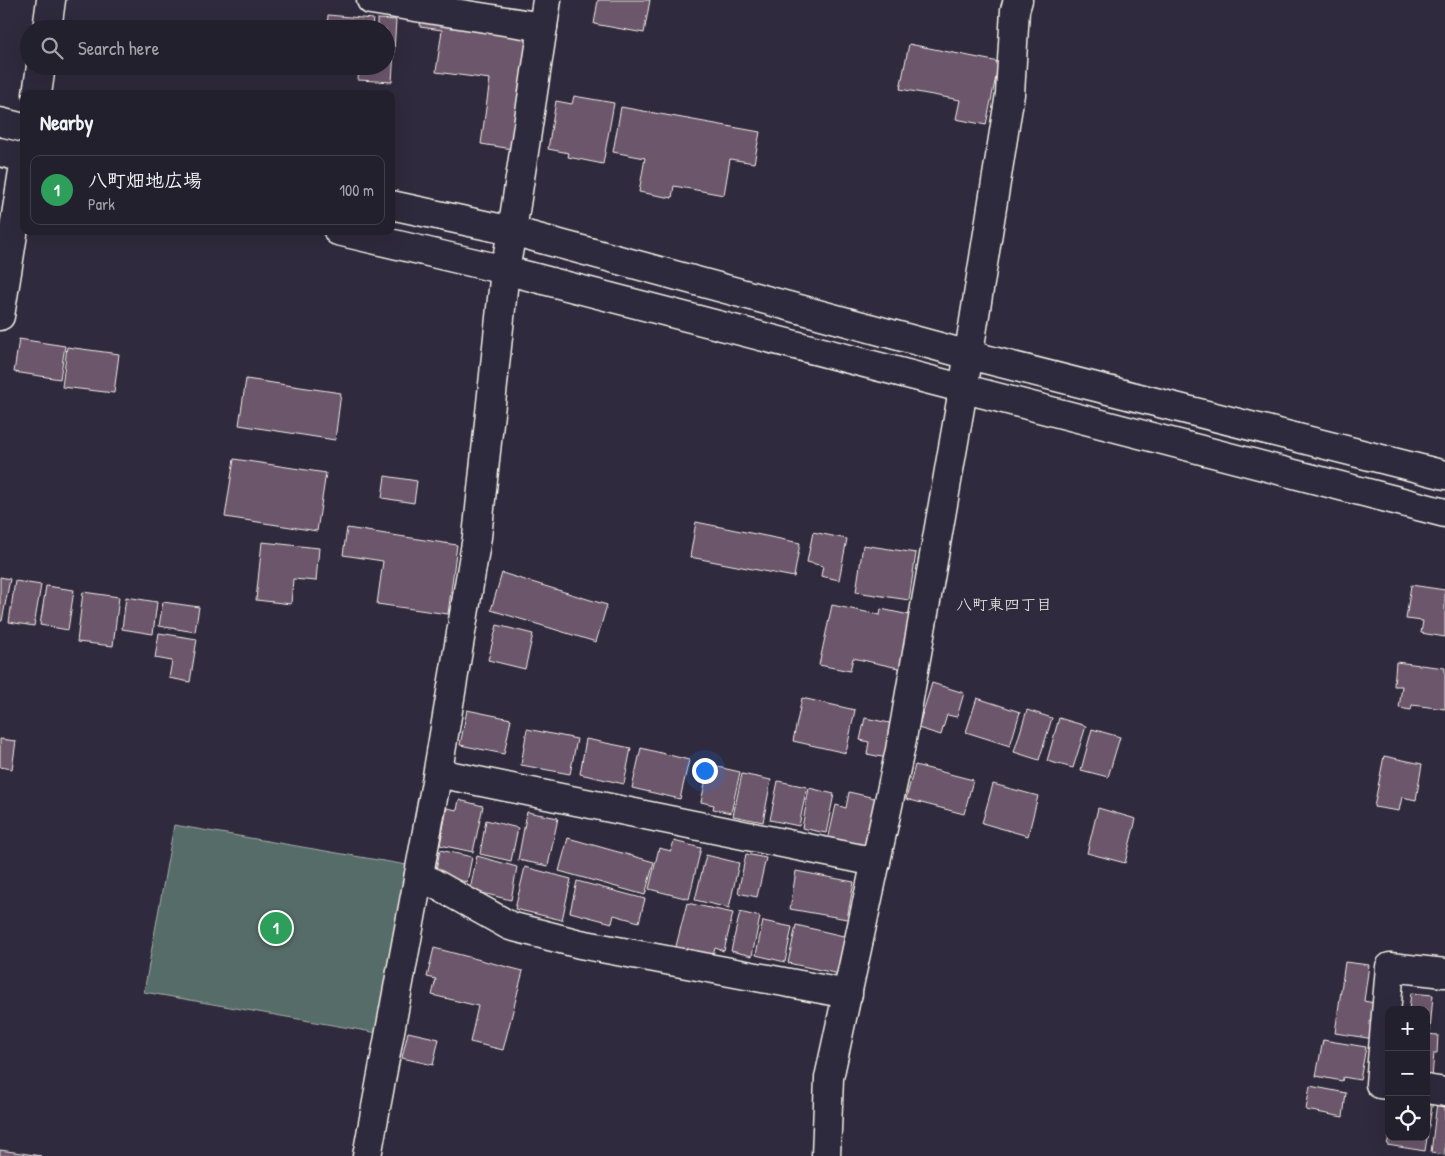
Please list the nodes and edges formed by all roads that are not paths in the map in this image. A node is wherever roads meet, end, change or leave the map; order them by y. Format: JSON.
{"nodes":[{"id":1,"x":51,"y":0,"type":"edge"},
{"id":2,"x":371,"y":0,"type":"edge"},
{"id":3,"x":547,"y":0,"type":"edge"},
{"id":4,"x":1018,"y":0,"type":"edge"},
{"id":5,"x":48,"y":20,"type":"edge"},
{"id":6,"x":543,"y":27,"type":"junction"},
{"id":7,"x":40,"y":75,"type":"edge"},
{"id":8,"x":38,"y":90,"type":"edge"},
{"id":9,"x":0,"y":122,"type":"edge"},
{"id":10,"x":20,"y":127,"type":"edge"},
{"id":11,"x":0,"y":152,"type":"edge"},
{"id":12,"x":20,"y":157,"type":"edge"},
{"id":13,"x":20,"y":190,"type":"edge"},
{"id":14,"x":395,"y":206,"type":"edge"},
{"id":15,"x":512,"y":230,"type":"junction"},
{"id":16,"x":355,"y":235,"type":"edge"},
{"id":17,"x":505,"y":270,"type":"junction"},
{"id":18,"x":0,"y":316,"type":"edge"},
{"id":19,"x":969,"y":355,"type":"junction"},
{"id":20,"x":963,"y":390,"type":"junction"},
{"id":21,"x":1445,"y":475,"type":"edge"},
{"id":22,"x":1445,"y":513,"type":"edge"},
{"id":23,"x":438,"y":773,"type":"junction"},
{"id":24,"x":876,"y":862,"type":"junction"},
{"id":25,"x":419,"y":874,"type":"junction"},
{"id":26,"x":1445,"y":973,"type":"edge"},
{"id":27,"x":848,"y":994,"type":"junction"},
{"id":28,"x":1385,"y":1085,"type":"edge"},
{"id":29,"x":1430,"y":1090,"type":"edge"},
{"id":30,"x":1445,"y":1092,"type":"edge"},
{"id":31,"x":367,"y":1156,"type":"edge"},
{"id":32,"x":826,"y":1156,"type":"edge"}],
"edges":[{"from":1,"to":5,"type":"street"},
{"from":2,"to":6,"type":"street"},
{"from":3,"to":6,"type":"street"},
{"from":4,"to":19,"type":"street"},
{"from":6,"to":15,"type":"street"},
{"from":7,"to":8,"type":"street"},
{"from":9,"to":10,"type":"street"},
{"from":11,"to":12,"type":"street"},
{"from":13,"to":18,"type":"street"},
{"from":14,"to":15,"type":"street"},
{"from":15,"to":17,"type":"street"},
{"from":15,"to":19,"type":"street"},
{"from":16,"to":17,"type":"street"},
{"from":17,"to":20,"type":"street"},
{"from":17,"to":23,"type":"street"},
{"from":19,"to":20,"type":"street"},
{"from":19,"to":21,"type":"street"},
{"from":20,"to":22,"type":"street"},
{"from":20,"to":24,"type":"street"},
{"from":23,"to":24,"type":"street"},
{"from":23,"to":25,"type":"street"},
{"from":24,"to":27,"type":"street"},
{"from":25,"to":27,"type":"street"},
{"from":25,"to":31,"type":"street"},
{"from":26,"to":28,"type":"street"},
{"from":27,"to":32,"type":"street"},
{"from":29,"to":30,"type":"street"}]}
